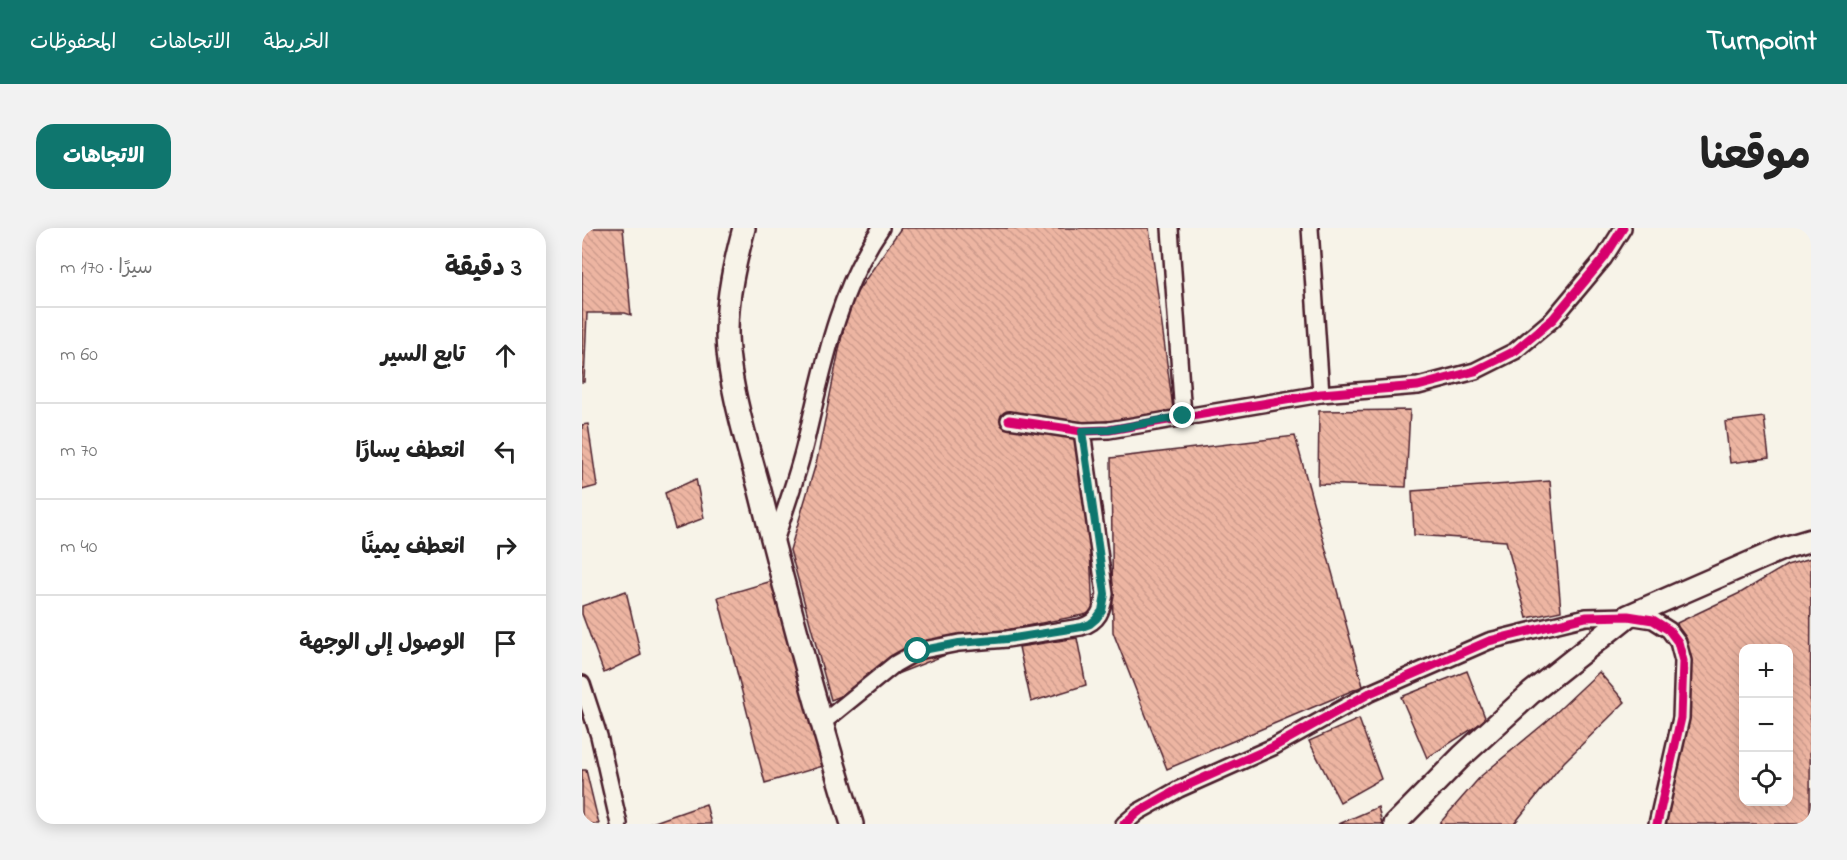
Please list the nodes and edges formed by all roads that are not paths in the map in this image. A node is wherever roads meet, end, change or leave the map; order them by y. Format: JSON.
{"nodes":[{"id":1,"x":744,"y":228,"type":"edge"},
{"id":2,"x":881,"y":228,"type":"edge"},
{"id":3,"x":1170,"y":228,"type":"edge"},
{"id":4,"x":1310,"y":228,"type":"edge"},
{"id":5,"x":1623,"y":228,"type":"edge"},
{"id":6,"x":1321,"y":394,"type":"junction"},
{"id":7,"x":1183,"y":416,"type":"junction"},
{"id":8,"x":1009,"y":420,"type":"dead end"},
{"id":9,"x":1082,"y":431,"type":"junction"},
{"id":10,"x":1811,"y":540,"type":"edge"},
{"id":11,"x":773,"y":546,"type":"junction"},
{"id":12,"x":1628,"y":616,"type":"junction"},
{"id":13,"x":582,"y":684,"type":"edge"},
{"id":14,"x":821,"y":724,"type":"junction"},
{"id":15,"x":619,"y":824,"type":"edge"},
{"id":16,"x":852,"y":824,"type":"edge"},
{"id":17,"x":1124,"y":824,"type":"edge"},
{"id":18,"x":1395,"y":824,"type":"edge"},
{"id":19,"x":1657,"y":824,"type":"edge"}],
"edges":[{"from":1,"to":11,"type":"street"},
{"from":2,"to":11,"type":"street"},
{"from":3,"to":7,"type":"street"},
{"from":4,"to":6,"type":"street"},
{"from":5,"to":6,"type":"street"},
{"from":6,"to":7,"type":"street"},
{"from":7,"to":9,"type":"street"},
{"from":8,"to":9,"type":"street"},
{"from":9,"to":14,"type":"street"},
{"from":10,"to":12,"type":"street"},
{"from":11,"to":14,"type":"street"},
{"from":12,"to":17,"type":"street"},
{"from":12,"to":18,"type":"street"},
{"from":12,"to":19,"type":"street"},
{"from":13,"to":15,"type":"street"},
{"from":14,"to":16,"type":"street"}]}
